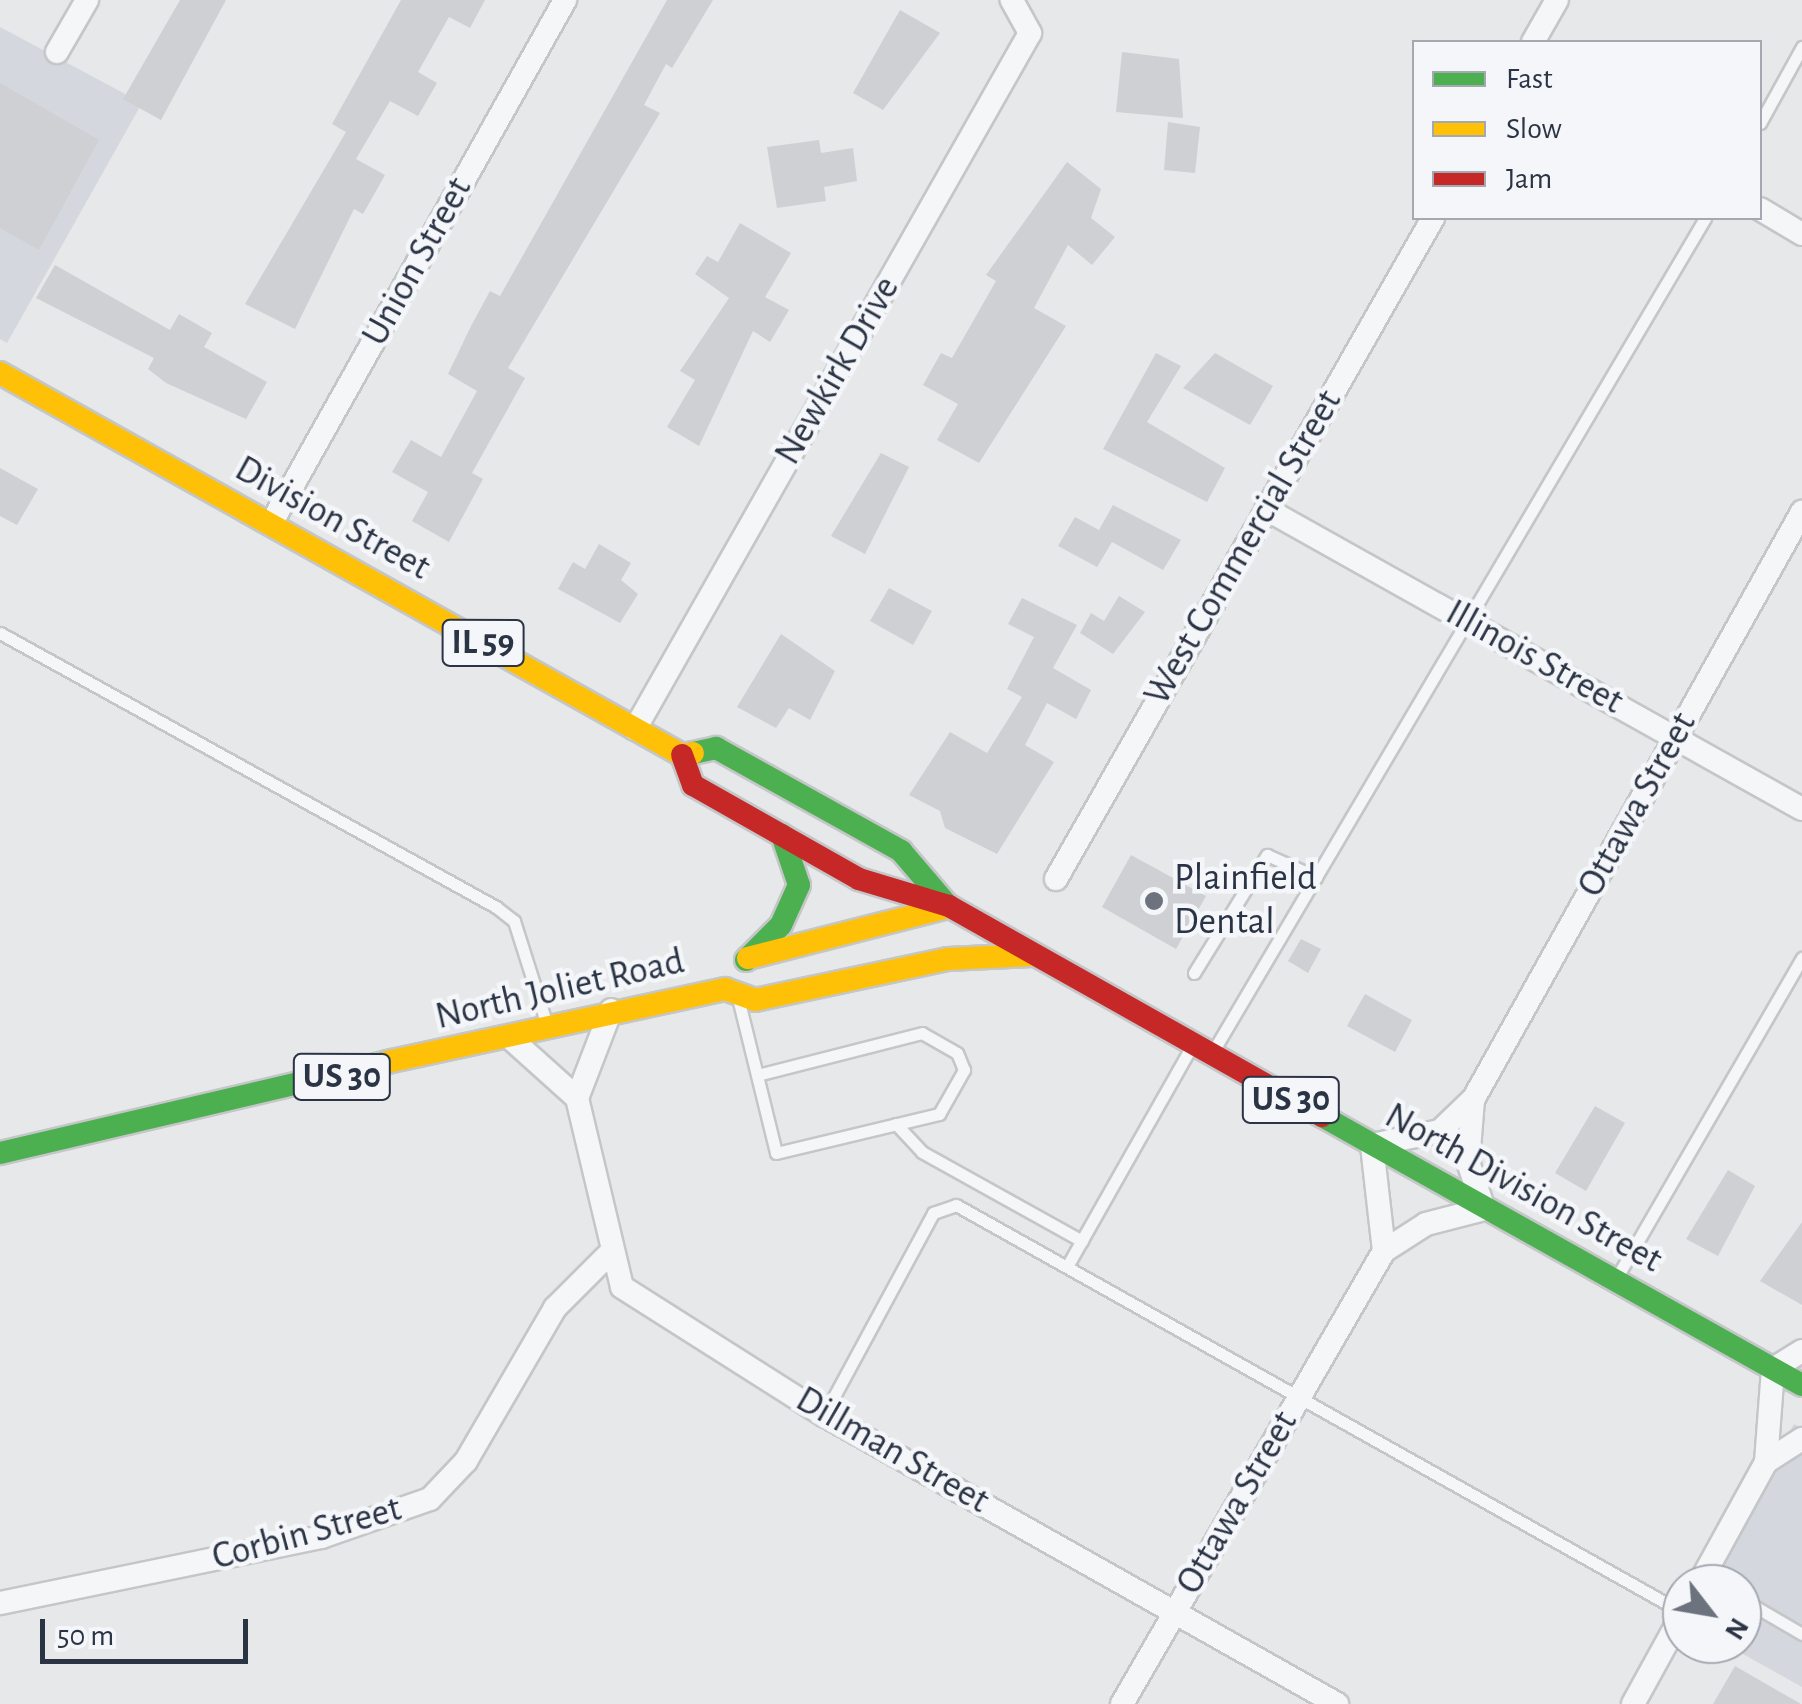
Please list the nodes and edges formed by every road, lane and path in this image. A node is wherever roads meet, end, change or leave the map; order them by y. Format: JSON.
{"nodes":[{"id":1,"x":87,"y":0,"type":"edge"},
{"id":2,"x":565,"y":0,"type":"edge"},
{"id":3,"x":1557,"y":0,"type":"edge"},
{"id":4,"x":1017,"y":6,"type":"edge"},
{"id":5,"x":1534,"y":40,"type":"edge"},
{"id":6,"x":1802,"y":47,"type":"edge"},
{"id":7,"x":57,"y":52,"type":"dead end"},
{"id":8,"x":1762,"y":119,"type":"edge"},
{"id":9,"x":1762,"y":210,"type":"edge"},
{"id":10,"x":1432,"y":220,"type":"edge"},
{"id":11,"x":1704,"y":220,"type":"edge"},
{"id":12,"x":1802,"y":234,"type":"edge"},
{"id":13,"x":0,"y":373,"type":"edge"},
{"id":14,"x":1266,"y":508,"type":"junction"},
{"id":15,"x":1802,"y":512,"type":"edge"},
{"id":16,"x":271,"y":524,"type":"junction"},
{"id":17,"x":1466,"y":621,"type":"junction"},
{"id":18,"x":0,"y":633,"type":"edge"},
{"id":19,"x":635,"y":728,"type":"junction"},
{"id":20,"x":1676,"y":737,"type":"junction"},
{"id":21,"x":682,"y":755,"type":"junction"},
{"id":22,"x":1802,"y":809,"type":"edge"},
{"id":23,"x":782,"y":835,"type":"junction"},
{"id":24,"x":1316,"y":877,"type":"junction"},
{"id":25,"x":1056,"y":879,"type":"dead end"},
{"id":26,"x":949,"y":906,"type":"junction"},
{"id":27,"x":1033,"y":955,"type":"junction"},
{"id":28,"x":748,"y":958,"type":"junction"},
{"id":29,"x":1802,"y":958,"type":"edge"},
{"id":30,"x":1194,"y":973,"type":"dead end"},
{"id":31,"x":731,"y":991,"type":"junction"},
{"id":32,"x":612,"y":1010,"type":"junction"},
{"id":33,"x":547,"y":1026,"type":"junction"},
{"id":34,"x":509,"y":1036,"type":"junction"},
{"id":35,"x":1201,"y":1050,"type":"junction"},
{"id":36,"x":756,"y":1075,"type":"junction"},
{"id":37,"x":576,"y":1098,"type":"junction"},
{"id":38,"x":1474,"y":1098,"type":"junction"},
{"id":39,"x":896,"y":1124,"type":"junction"},
{"id":40,"x":1372,"y":1145,"type":"junction"},
{"id":41,"x":0,"y":1153,"type":"edge"},
{"id":42,"x":1484,"y":1209,"type":"junction"},
{"id":43,"x":1082,"y":1241,"type":"junction"},
{"id":44,"x":1384,"y":1251,"type":"junction"},
{"id":45,"x":610,"y":1254,"type":"junction"},
{"id":46,"x":1069,"y":1263,"type":"junction"},
{"id":47,"x":1615,"y":1281,"type":"junction"},
{"id":48,"x":1802,"y":1351,"type":"edge"},
{"id":49,"x":1774,"y":1370,"type":"junction"},
{"id":50,"x":1802,"y":1385,"type":"edge"},
{"id":51,"x":1302,"y":1393,"type":"junction"},
{"id":52,"x":824,"y":1415,"type":"junction"},
{"id":53,"x":1802,"y":1439,"type":"edge"},
{"id":54,"x":1766,"y":1462,"type":"junction"},
{"id":55,"x":1715,"y":1564,"type":"edge"},
{"id":56,"x":1662,"y":1602,"type":"edge"},
{"id":57,"x":0,"y":1603,"type":"edge"},
{"id":58,"x":1176,"y":1610,"type":"junction"},
{"id":59,"x":1762,"y":1611,"type":"edge"},
{"id":60,"x":1802,"y":1634,"type":"edge"},
{"id":61,"x":1662,"y":1651,"type":"edge"},
{"id":62,"x":1122,"y":1704,"type":"edge"},
{"id":63,"x":1337,"y":1704,"type":"edge"},
{"id":64,"x":1633,"y":1704,"type":"edge"}],
"edges":[{"from":1,"to":7,"type":"street"},
{"from":2,"to":16,"type":"street","name":"Union Street"},
{"from":3,"to":5,"type":"street"},
{"from":4,"to":19,"type":"street","name":"Newkirk Drive"},
{"from":6,"to":8,"type":"lane"},
{"from":9,"to":12,"type":"street"},
{"from":10,"to":14,"type":"street","name":"West Commercial Street"},
{"from":11,"to":17,"type":"lane"},
{"from":13,"to":16,"type":"main road","name":"Division Street","number":"IL 59"},
{"from":14,"to":17,"type":"street","name":"Illinois Street"},
{"from":14,"to":25,"type":"street","name":"West Commercial Street"},
{"from":15,"to":20,"type":"street","name":"Ottawa Street"},
{"from":16,"to":19,"type":"main road","name":"Division Street","number":"IL 59"},
{"from":17,"to":20,"type":"street","name":"Illinois Street"},
{"from":17,"to":24,"type":"lane"},
{"from":18,"to":33,"type":"lane"},
{"from":19,"to":21,"type":"main road","name":"Division Street","number":"IL 59"},
{"from":20,"to":22,"type":"street","name":"Illinois Street"},
{"from":20,"to":38,"type":"street","name":"Ottawa Street"},
{"from":21,"to":23,"type":"main road","name":"Division Street","number":"IL 59"},
{"from":21,"to":26,"type":"main road","name":"Division Street","number":"IL 59"},
{"from":23,"to":26,"type":"main road","name":"Division Street","number":"IL 59"},
{"from":23,"to":28,"type":"main road","name":"North Joliet Road"},
{"from":24,"to":30,"type":"lane"},
{"from":24,"to":35,"type":"lane"},
{"from":26,"to":27,"type":"main road","name":"North Division Street","number":"US 30"},
{"from":26,"to":28,"type":"main road"},
{"from":27,"to":31,"type":"main road","name":"North Joliet Road","number":"US 30"},
{"from":27,"to":35,"type":"main road","name":"North Division Street","number":"US 30"},
{"from":28,"to":31,"type":"main road","name":"North Joliet Road"},
{"from":29,"to":47,"type":"lane"},
{"from":31,"to":32,"type":"main road","name":"North Joliet Road","number":"US 30"},
{"from":31,"to":36,"type":"lane"},
{"from":32,"to":33,"type":"main road","name":"North Joliet Road","number":"US 30"},
{"from":32,"to":37,"type":"street"},
{"from":33,"to":34,"type":"main road","name":"North Joliet Road","number":"US 30"},
{"from":34,"to":37,"type":"street"},
{"from":34,"to":41,"type":"main road","name":"North Joliet Road","number":"US 30"},
{"from":35,"to":40,"type":"main road","name":"North Division Street","number":"US 30"},
{"from":35,"to":43,"type":"lane"},
{"from":36,"to":39,"type":"lane"},
{"from":36,"to":39,"type":"lane"},
{"from":37,"to":45,"type":"street","name":"Dillman Street"},
{"from":38,"to":40,"type":"street","name":"Ottawa Street"},
{"from":38,"to":42,"type":"street","name":"Ottawa Street"},
{"from":39,"to":43,"type":"lane"},
{"from":40,"to":42,"type":"main road","name":"North Division Street","number":"US 30"},
{"from":40,"to":44,"type":"street"},
{"from":42,"to":44,"type":"street","name":"Ottawa Street"},
{"from":42,"to":47,"type":"main road","name":"North Division Street","number":"US 30"},
{"from":43,"to":46,"type":"lane"},
{"from":44,"to":51,"type":"street","name":"Ottawa Street"},
{"from":45,"to":52,"type":"street","name":"Dillman Street"},
{"from":45,"to":57,"type":"street","name":"Corbin Street"},
{"from":46,"to":51,"type":"lane"},
{"from":46,"to":52,"type":"lane"},
{"from":47,"to":49,"type":"main road","name":"North Division Street","number":"US 30"},
{"from":48,"to":49,"type":"street"},
{"from":49,"to":50,"type":"main road","name":"North Division Street","number":"US 30"},
{"from":49,"to":54,"type":"street"},
{"from":51,"to":56,"type":"lane"},
{"from":51,"to":58,"type":"street","name":"Ottawa Street"},
{"from":52,"to":58,"type":"street","name":"Dillman Street"},
{"from":53,"to":54,"type":"street"},
{"from":54,"to":55,"type":"street"},
{"from":58,"to":62,"type":"street","name":"Ottawa Street"},
{"from":58,"to":63,"type":"street","name":"Dillman Street"},
{"from":59,"to":60,"type":"lane"},
{"from":61,"to":64,"type":"street"}]}
